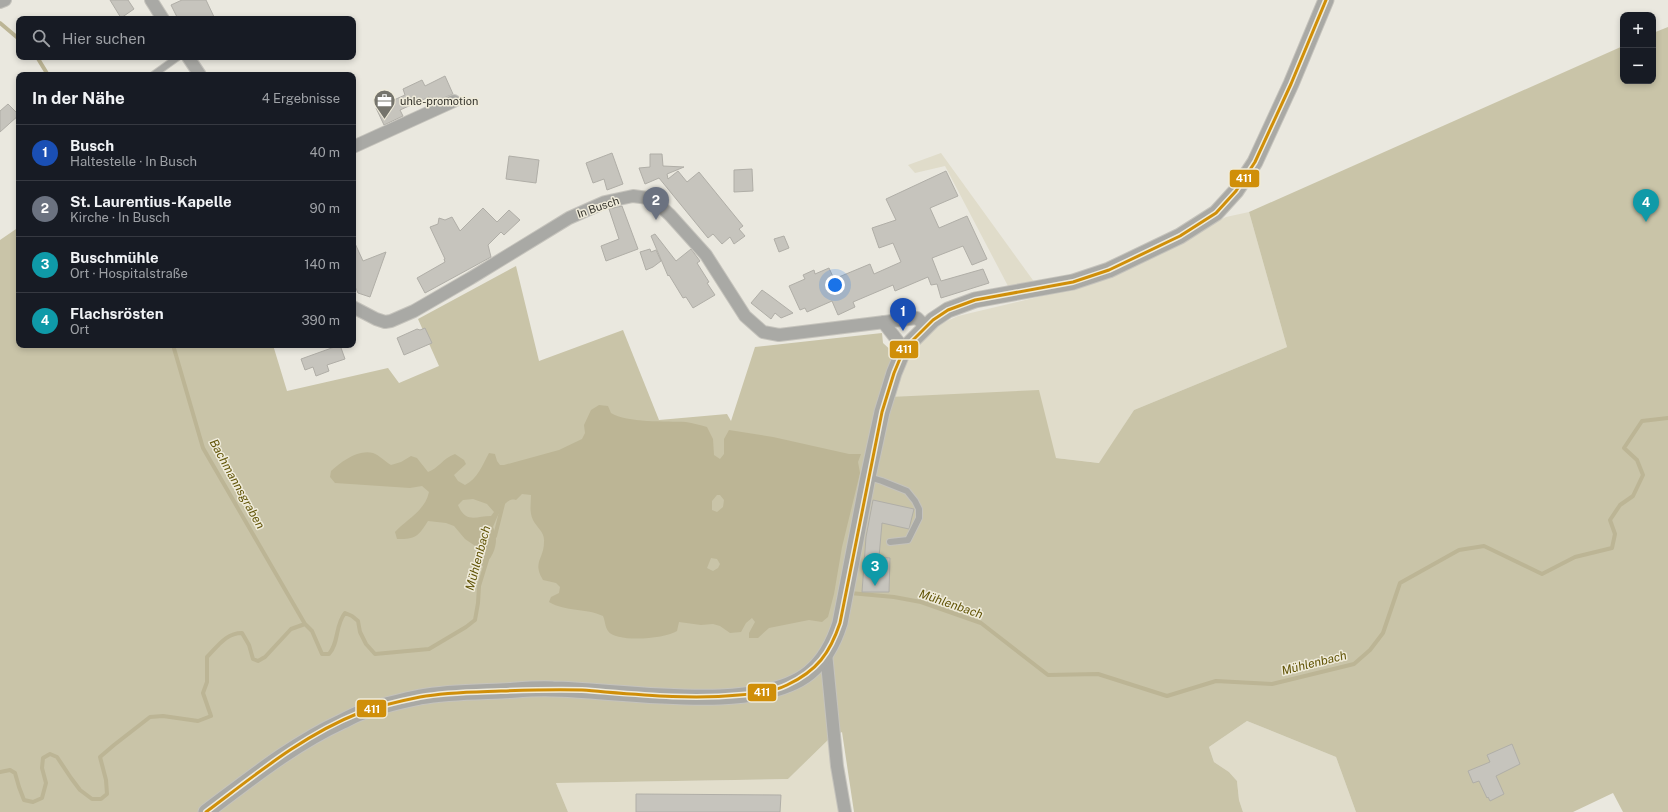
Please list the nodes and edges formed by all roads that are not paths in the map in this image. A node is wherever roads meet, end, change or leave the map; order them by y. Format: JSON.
{"nodes":[{"id":1,"x":5,"y":0,"type":"edge"},
{"id":2,"x":151,"y":0,"type":"edge"},
{"id":3,"x":1326,"y":0,"type":"edge"},
{"id":4,"x":0,"y":2,"type":"edge"},
{"id":5,"x":161,"y":16,"type":"edge"},
{"id":6,"x":174,"y":60,"type":"edge"},
{"id":7,"x":190,"y":60,"type":"edge"},
{"id":8,"x":157,"y":72,"type":"edge"},
{"id":9,"x":198,"y":72,"type":"edge"},
{"id":10,"x":454,"y":101,"type":"dead end"},
{"id":11,"x":356,"y":146,"type":"edge"},
{"id":12,"x":356,"y":309,"type":"edge"},
{"id":13,"x":883,"y":322,"type":"junction"},
{"id":14,"x":926,"y":327,"type":"junction"},
{"id":15,"x":904,"y":350,"type":"junction"},
{"id":16,"x":868,"y":477,"type":"junction"},
{"id":17,"x":890,"y":542,"type":"dead end"},
{"id":18,"x":826,"y":653,"type":"junction"},
{"id":19,"x":206,"y":812,"type":"edge"},
{"id":20,"x":845,"y":812,"type":"edge"}],
"edges":[{"from":1,"to":4,"type":"street"},
{"from":2,"to":5,"type":"street"},
{"from":3,"to":14,"type":"street"},
{"from":6,"to":8,"type":"lane"},
{"from":7,"to":9,"type":"street"},
{"from":10,"to":11,"type":"street"},
{"from":12,"to":13,"type":"street","name":"In Busch"},
{"from":13,"to":14,"type":"street","name":"In Busch"},
{"from":13,"to":15,"type":"street"},
{"from":14,"to":15,"type":"street"},
{"from":15,"to":16,"type":"street"},
{"from":16,"to":17,"type":"lane"},
{"from":16,"to":18,"type":"street"},
{"from":18,"to":19,"type":"street"},
{"from":18,"to":20,"type":"street"}]}
